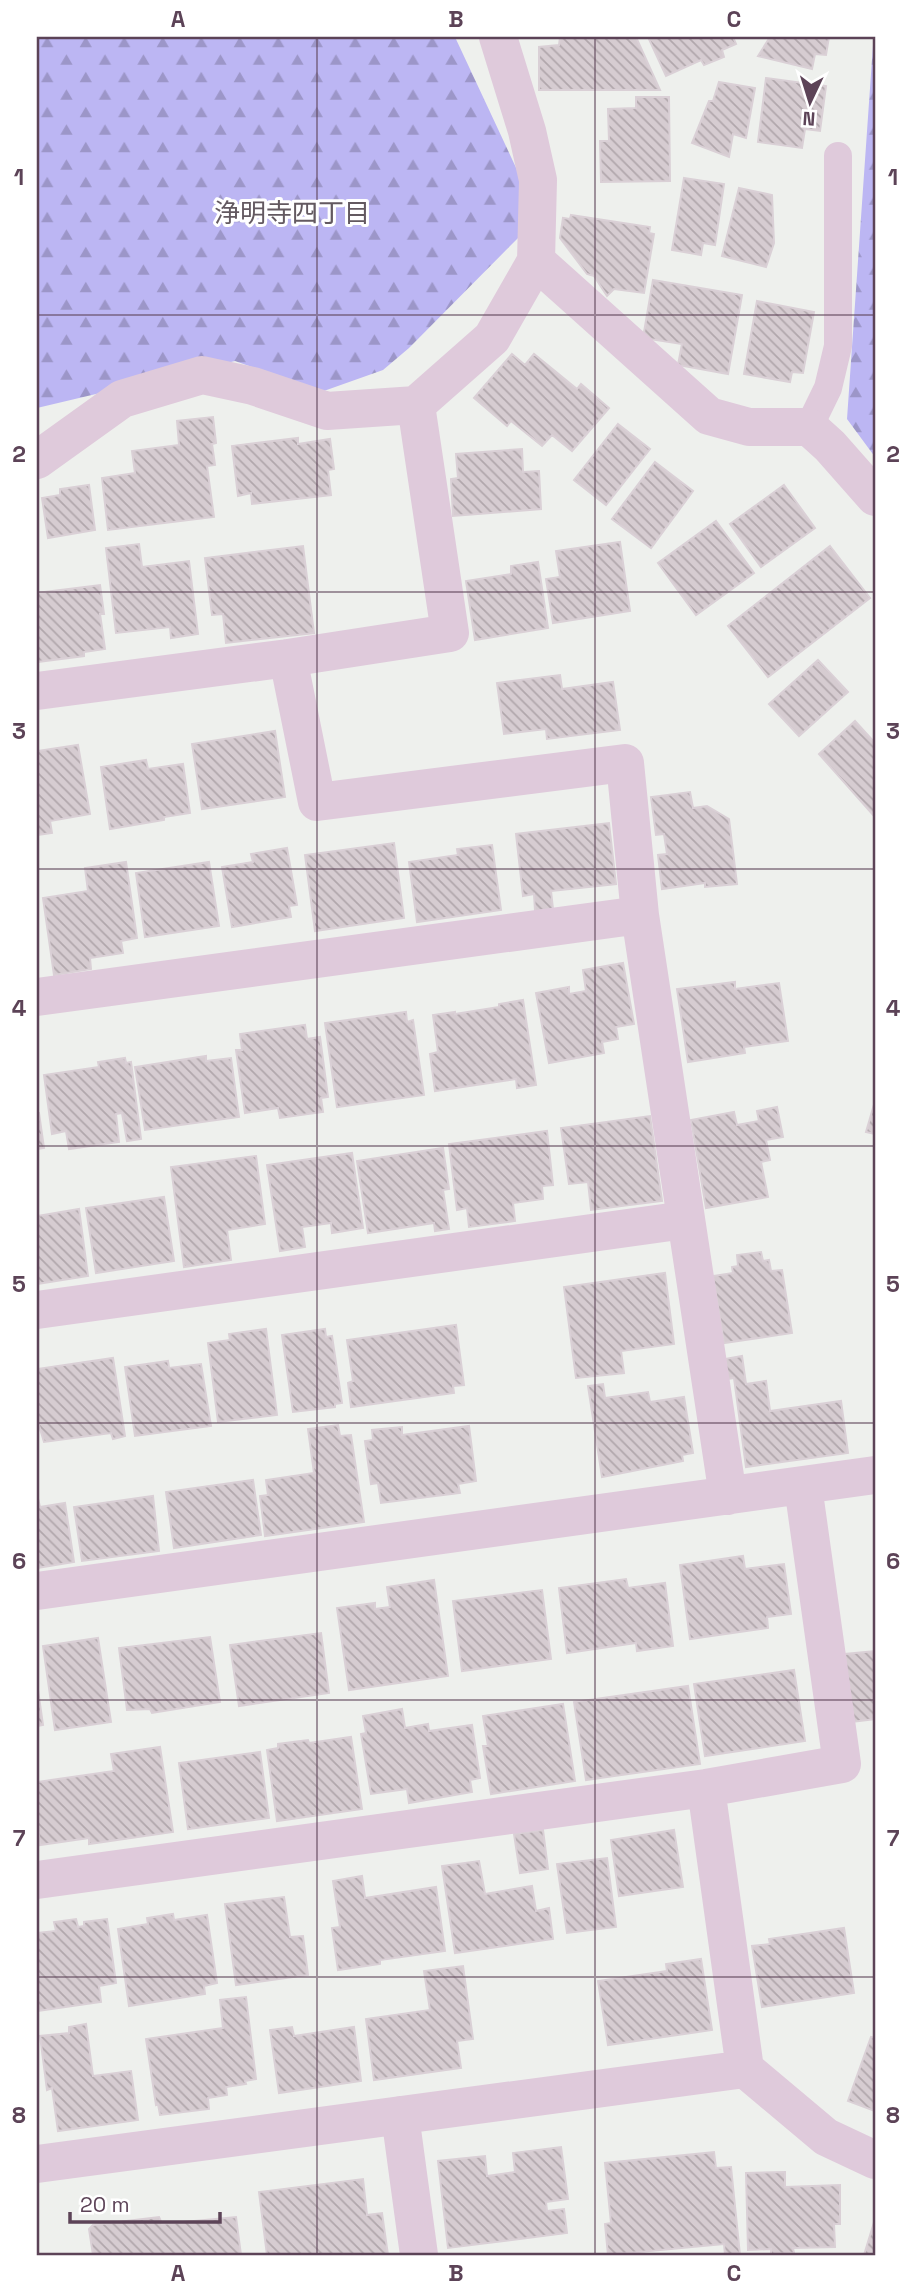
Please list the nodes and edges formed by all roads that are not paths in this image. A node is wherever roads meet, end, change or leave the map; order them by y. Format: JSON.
{"nodes":[{"id":1,"x":498,"y":37,"type":"edge"},
{"id":2,"x":838,"y":156,"type":"dead end"},
{"id":3,"x":536,"y":261,"type":"junction"},
{"id":4,"x":416,"y":405,"type":"junction"},
{"id":5,"x":808,"y":426,"type":"junction"},
{"id":6,"x":37,"y":460,"type":"edge"},
{"id":7,"x":875,"y":497,"type":"edge"},
{"id":8,"x":288,"y":658,"type":"junction"},
{"id":9,"x":37,"y":691,"type":"edge"},
{"id":10,"x":640,"y":915,"type":"junction"},
{"id":11,"x":37,"y":997,"type":"edge"},
{"id":12,"x":685,"y":1220,"type":"junction"},
{"id":13,"x":37,"y":1310,"type":"edge"},
{"id":14,"x":875,"y":1475,"type":"edge"},
{"id":15,"x":803,"y":1486,"type":"junction"},
{"id":16,"x":728,"y":1496,"type":"junction"},
{"id":17,"x":37,"y":1591,"type":"edge"},
{"id":18,"x":706,"y":1788,"type":"junction"},
{"id":19,"x":37,"y":1880,"type":"edge"},
{"id":20,"x":745,"y":2069,"type":"junction"},
{"id":21,"x":400,"y":2115,"type":"junction"},
{"id":22,"x":875,"y":2160,"type":"edge"},
{"id":23,"x":37,"y":2164,"type":"edge"},
{"id":24,"x":419,"y":2255,"type":"edge"}],
"edges":[{"from":1,"to":3,"type":"street"},
{"from":2,"to":5,"type":"lane"},
{"from":3,"to":4,"type":"street"},
{"from":3,"to":5,"type":"street"},
{"from":4,"to":6,"type":"street"},
{"from":4,"to":8,"type":"street"},
{"from":5,"to":7,"type":"street"},
{"from":8,"to":9,"type":"street"},
{"from":8,"to":10,"type":"street"},
{"from":10,"to":11,"type":"street"},
{"from":10,"to":12,"type":"street"},
{"from":12,"to":13,"type":"street"},
{"from":12,"to":16,"type":"street"},
{"from":14,"to":15,"type":"street"},
{"from":15,"to":16,"type":"street"},
{"from":15,"to":18,"type":"street"},
{"from":16,"to":17,"type":"street"},
{"from":18,"to":19,"type":"street"},
{"from":18,"to":20,"type":"street"},
{"from":20,"to":21,"type":"street"},
{"from":20,"to":22,"type":"street"},
{"from":21,"to":23,"type":"street"},
{"from":21,"to":24,"type":"street"}]}
